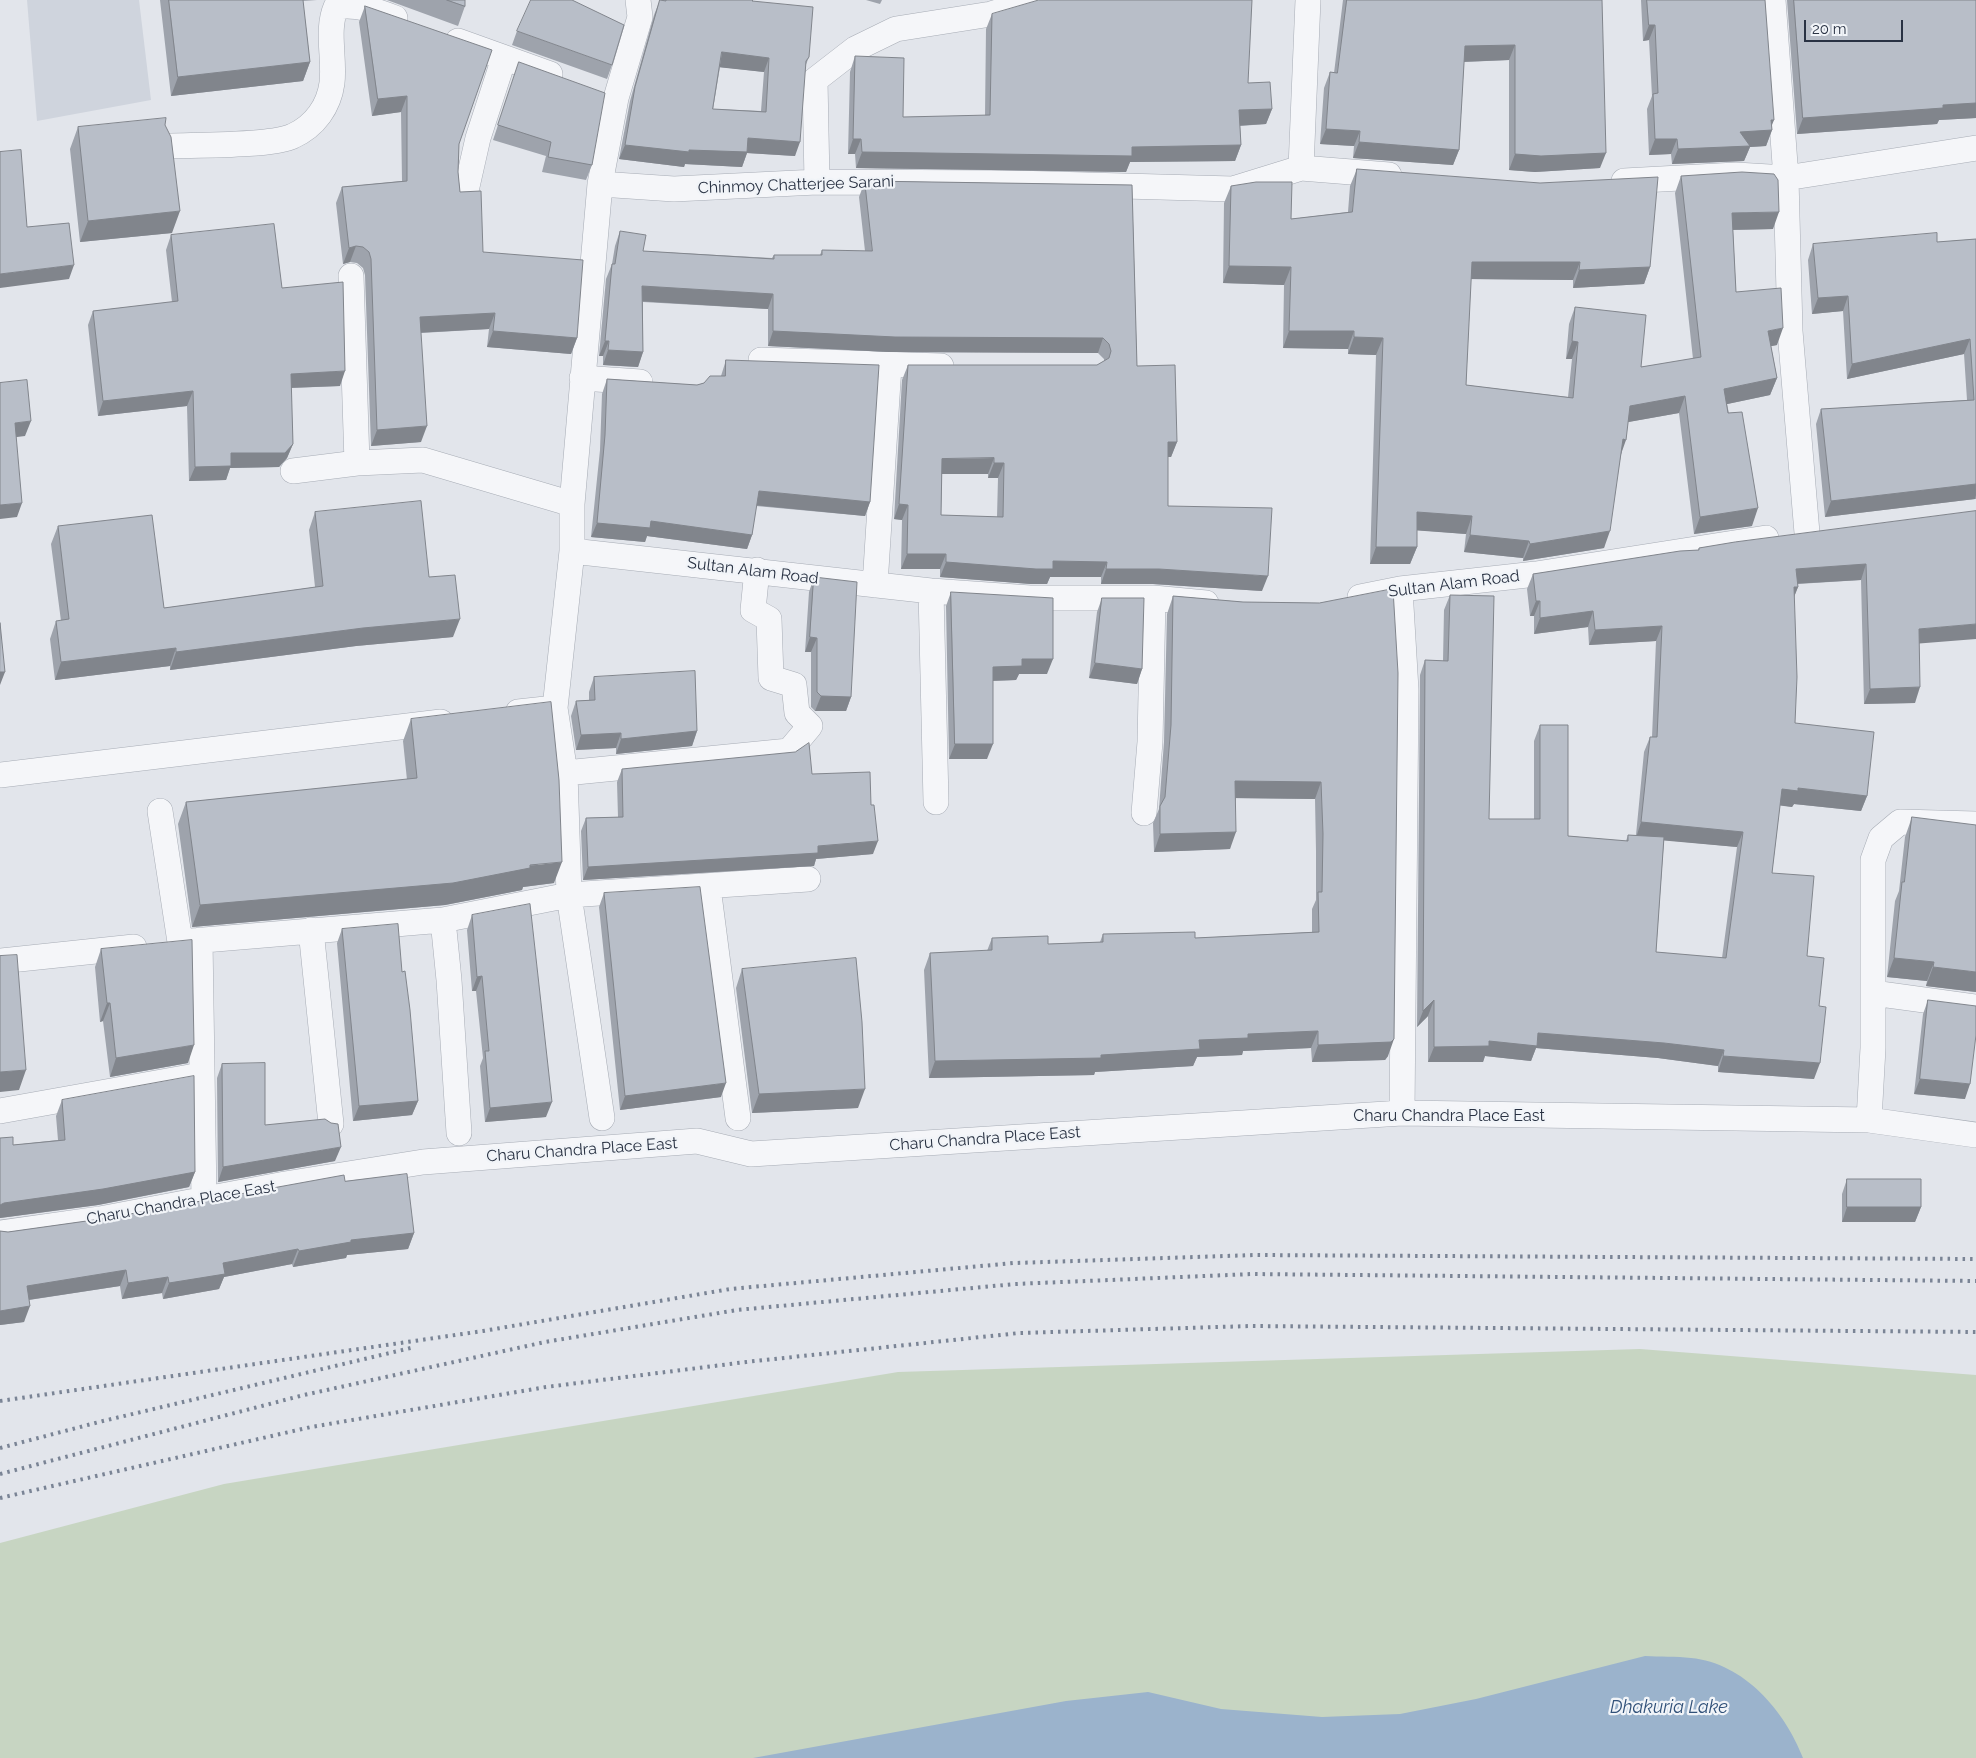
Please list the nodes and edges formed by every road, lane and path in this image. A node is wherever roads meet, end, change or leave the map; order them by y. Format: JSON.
{"nodes":[{"id":1,"x":638,"y":0,"type":"edge"},
{"id":2,"x":1036,"y":0,"type":"edge"},
{"id":3,"x":1308,"y":0,"type":"edge"},
{"id":4,"x":1773,"y":0,"type":"edge"},
{"id":5,"x":504,"y":58,"type":"junction"},
{"id":6,"x":569,"y":81,"type":"edge"},
{"id":7,"x":171,"y":146,"type":"edge"},
{"id":8,"x":1976,"y":148,"type":"edge"},
{"id":9,"x":1301,"y":168,"type":"junction"},
{"id":10,"x":1415,"y":178,"type":"edge"},
{"id":11,"x":1786,"y":178,"type":"junction"},
{"id":12,"x":817,"y":182,"type":"junction"},
{"id":13,"x":1605,"y":182,"type":"edge"},
{"id":14,"x":600,"y":184,"type":"junction"},
{"id":15,"x":466,"y":192,"type":"edge"},
{"id":16,"x":351,"y":276,"type":"dead end"},
{"id":17,"x":761,"y":360,"type":"edge"},
{"id":18,"x":889,"y":366,"type":"junction"},
{"id":19,"x":966,"y":366,"type":"edge"},
{"id":20,"x":582,"y":378,"type":"junction"},
{"id":21,"x":665,"y":384,"type":"edge"},
{"id":22,"x":357,"y":463,"type":"junction"},
{"id":23,"x":293,"y":471,"type":"dead end"},
{"id":24,"x":572,"y":504,"type":"junction"},
{"id":25,"x":1832,"y":530,"type":"edge"},
{"id":26,"x":1807,"y":533,"type":"junction"},
{"id":27,"x":572,"y":551,"type":"junction"},
{"id":28,"x":758,"y":570,"type":"junction"},
{"id":29,"x":876,"y":585,"type":"junction"},
{"id":30,"x":1400,"y":589,"type":"junction"},
{"id":31,"x":931,"y":591,"type":"junction"},
{"id":32,"x":1153,"y":598,"type":"junction"},
{"id":33,"x":1339,"y":601,"type":"edge"},
{"id":34,"x":1228,"y":605,"type":"edge"},
{"id":35,"x":555,"y":708,"type":"junction"},
{"id":36,"x":496,"y":715,"type":"edge"},
{"id":37,"x":467,"y":719,"type":"edge"},
{"id":38,"x":565,"y":773,"type":"junction"},
{"id":39,"x":0,"y":775,"type":"edge"},
{"id":40,"x":936,"y":802,"type":"dead end"},
{"id":41,"x":160,"y":812,"type":"dead end"},
{"id":42,"x":1144,"y":814,"type":"dead end"},
{"id":43,"x":1976,"y":824,"type":"edge"},
{"id":44,"x":808,"y":879,"type":"dead end"},
{"id":45,"x":708,"y":887,"type":"junction"},
{"id":46,"x":570,"y":895,"type":"junction"},
{"id":47,"x":443,"y":920,"type":"junction"},
{"id":48,"x":310,"y":930,"type":"junction"},
{"id":49,"x":190,"y":941,"type":"junction"},
{"id":50,"x":0,"y":961,"type":"edge"},
{"id":51,"x":1873,"y":993,"type":"junction"},
{"id":52,"x":1976,"y":1007,"type":"edge"},
{"id":53,"x":201,"y":1075,"type":"junction"},
{"id":54,"x":0,"y":1111,"type":"edge"},
{"id":55,"x":1402,"y":1113,"type":"junction"},
{"id":56,"x":602,"y":1118,"type":"dead end"},
{"id":57,"x":738,"y":1118,"type":"dead end"},
{"id":58,"x":1870,"y":1120,"type":"junction"},
{"id":59,"x":331,"y":1124,"type":"edge"},
{"id":60,"x":459,"y":1133,"type":"dead end"},
{"id":61,"x":1976,"y":1136,"type":"edge"},
{"id":62,"x":204,"y":1199,"type":"junction"},
{"id":63,"x":0,"y":1233,"type":"edge"}],
"edges":[{"from":1,"to":14,"type":"street"},
{"from":2,"to":12,"type":"street"},
{"from":3,"to":9,"type":"street"},
{"from":4,"to":11,"type":"street"},
{"from":5,"to":6,"type":"street"},
{"from":5,"to":7,"type":"street"},
{"from":5,"to":15,"type":"street"},
{"from":8,"to":11,"type":"street"},
{"from":9,"to":10,"type":"street","name":"Chinmoy Chatterjee Sarani"},
{"from":9,"to":12,"type":"street","name":"Chinmoy Chatterjee Sarani"},
{"from":11,"to":13,"type":"street"},
{"from":11,"to":26,"type":"street"},
{"from":12,"to":14,"type":"street","name":"Chinmoy Chatterjee Sarani"},
{"from":14,"to":20,"type":"street"},
{"from":16,"to":22,"type":"street"},
{"from":17,"to":18,"type":"street"},
{"from":18,"to":19,"type":"street"},
{"from":18,"to":29,"type":"street"},
{"from":20,"to":21,"type":"street"},
{"from":20,"to":24,"type":"street"},
{"from":22,"to":23,"type":"street"},
{"from":22,"to":24,"type":"street"},
{"from":24,"to":27,"type":"street"},
{"from":25,"to":26,"type":"street","name":"Sultan Alam Road"},
{"from":26,"to":30,"type":"street","name":"Sultan Alam Road"},
{"from":27,"to":28,"type":"street","name":"Sultan Alam Road"},
{"from":27,"to":35,"type":"street"},
{"from":28,"to":29,"type":"street","name":"Sultan Alam Road"},
{"from":28,"to":38,"type":"street"},
{"from":29,"to":31,"type":"street","name":"Sultan Alam Road"},
{"from":30,"to":33,"type":"street","name":"Sultan Alam Road"},
{"from":30,"to":55,"type":"street"},
{"from":31,"to":32,"type":"street","name":"Sultan Alam Road"},
{"from":31,"to":40,"type":"street"},
{"from":32,"to":34,"type":"street","name":"Sultan Alam Road"},
{"from":32,"to":42,"type":"street"},
{"from":35,"to":36,"type":"street"},
{"from":35,"to":38,"type":"street"},
{"from":37,"to":39,"type":"street"},
{"from":38,"to":46,"type":"street"},
{"from":41,"to":49,"type":"street"},
{"from":43,"to":51,"type":"street"},
{"from":44,"to":45,"type":"street"},
{"from":45,"to":46,"type":"street"},
{"from":45,"to":57,"type":"street"},
{"from":46,"to":47,"type":"street"},
{"from":46,"to":56,"type":"street"},
{"from":47,"to":48,"type":"street"},
{"from":47,"to":60,"type":"street"},
{"from":48,"to":49,"type":"street"},
{"from":48,"to":59,"type":"street"},
{"from":49,"to":50,"type":"street"},
{"from":49,"to":53,"type":"street"},
{"from":51,"to":52,"type":"street"},
{"from":51,"to":58,"type":"street"},
{"from":53,"to":54,"type":"street"},
{"from":53,"to":62,"type":"street"},
{"from":55,"to":58,"type":"street","name":"Charu Chandra Place East"},
{"from":55,"to":62,"type":"street","name":"Charu Chandra Place East"},
{"from":58,"to":61,"type":"street","name":"Charu Chandra Place East"},
{"from":62,"to":63,"type":"street","name":"Charu Chandra Place East"}]}
